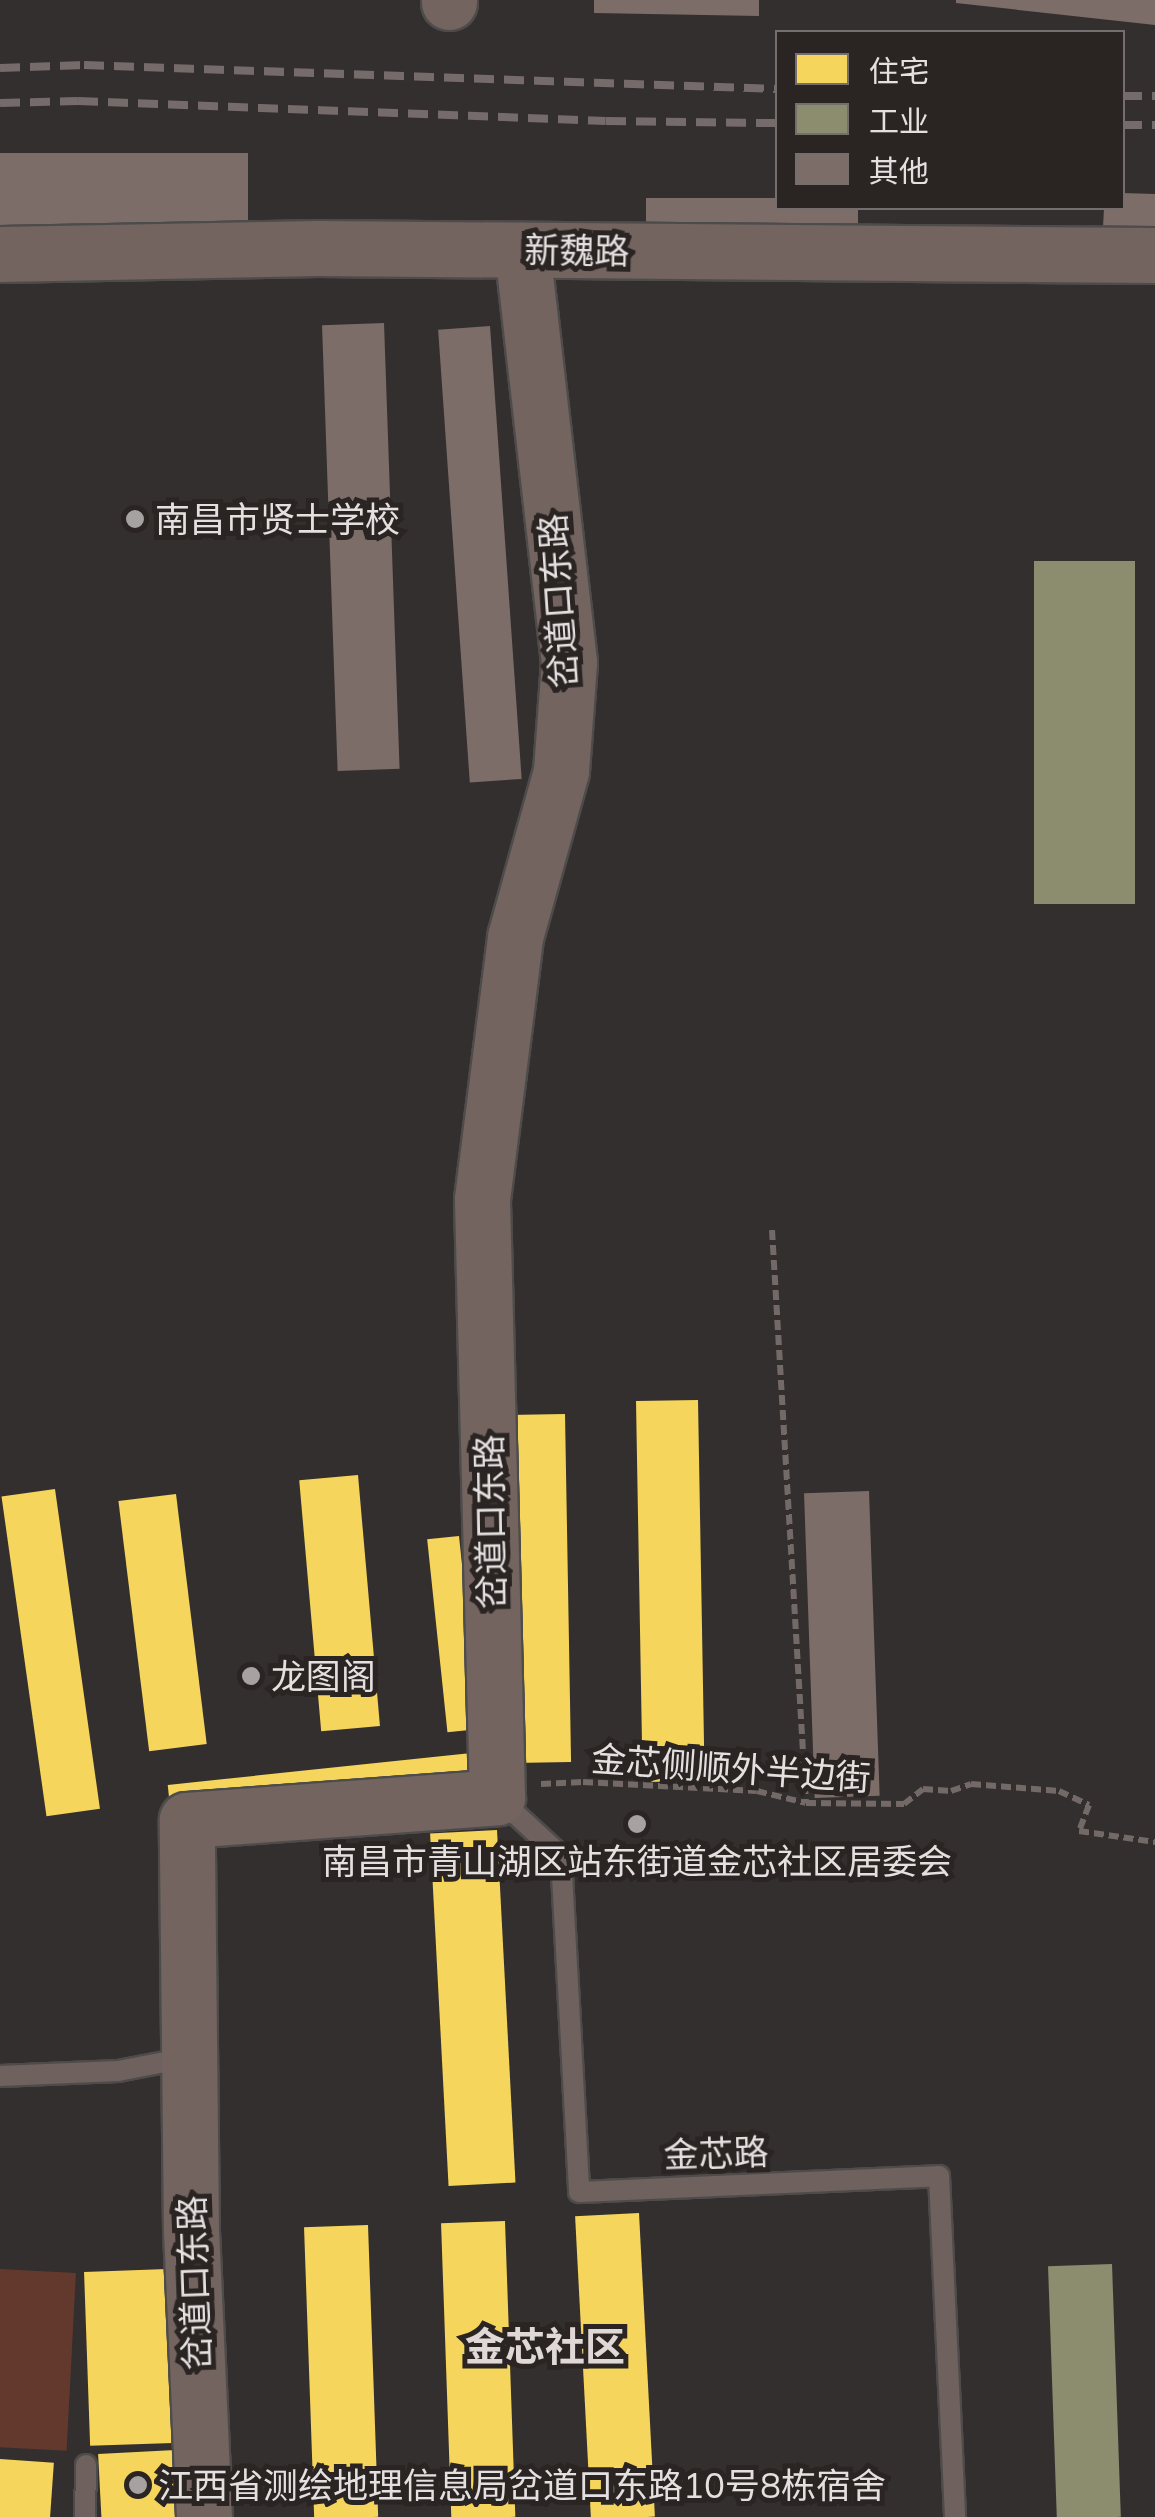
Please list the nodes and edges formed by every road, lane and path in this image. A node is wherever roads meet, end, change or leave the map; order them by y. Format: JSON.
{"nodes":[{"id":1,"x":522,"y":250,"type":"junction"},
{"id":2,"x":0,"y":254,"type":"edge"},
{"id":3,"x":1155,"y":256,"type":"edge"},
{"id":4,"x":772,"y":1230,"type":"dead end"},
{"id":5,"x":497,"y":1797,"type":"junction"},
{"id":6,"x":806,"y":1803,"type":"junction"},
{"id":7,"x":1155,"y":1842,"type":"edge"},
{"id":8,"x":189,"y":2042,"type":"junction"},
{"id":9,"x":0,"y":2076,"type":"edge"},
{"id":10,"x":86,"y":2465,"type":"dead end"},
{"id":11,"x":85,"y":2517,"type":"edge"},
{"id":12,"x":204,"y":2517,"type":"edge"},
{"id":13,"x":955,"y":2517,"type":"edge"}],
"edges":[{"from":1,"to":2,"type":"street","name":"新魏路"},
{"from":1,"to":3,"type":"street","name":"新魏路"},
{"from":1,"to":5,"type":"street","name":"岔道口东路"},
{"from":4,"to":6,"type":"path"},
{"from":5,"to":6,"type":"path","name":"金芯侧顺外半边街"},
{"from":5,"to":8,"type":"street","name":"岔道口东路"},
{"from":5,"to":13,"type":"lane","name":"金芯路"},
{"from":6,"to":7,"type":"path","name":"金芯侧顺外半边街"},
{"from":8,"to":9,"type":"lane"},
{"from":8,"to":12,"type":"street","name":"岔道口东路"},
{"from":10,"to":11,"type":"lane"}]}
